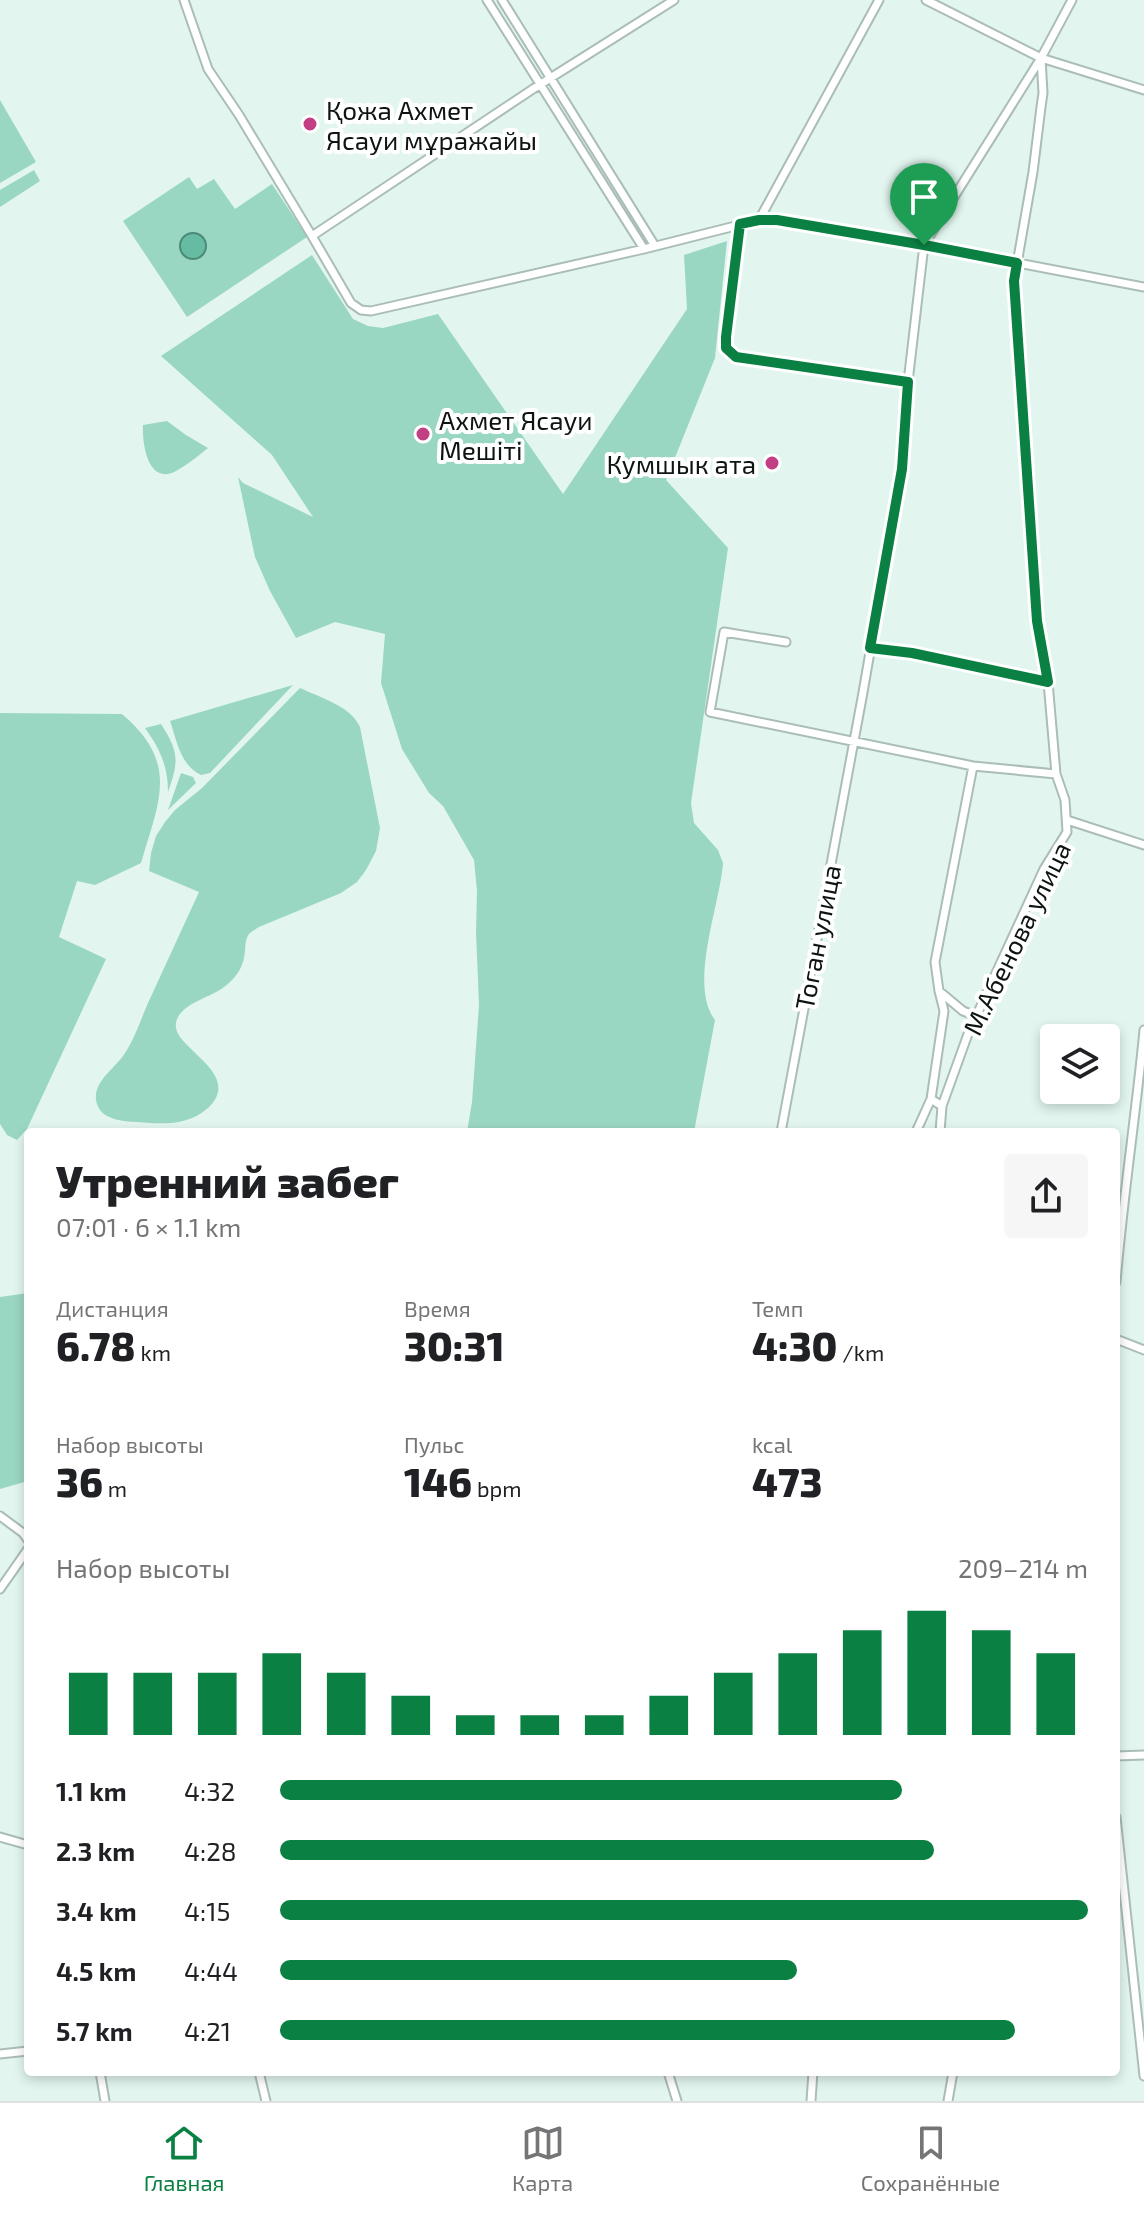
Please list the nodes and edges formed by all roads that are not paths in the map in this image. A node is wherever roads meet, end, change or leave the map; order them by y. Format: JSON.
{"nodes":[{"id":1,"x":184,"y":0,"type":"edge"},
{"id":2,"x":487,"y":0,"type":"edge"},
{"id":3,"x":502,"y":0,"type":"edge"},
{"id":4,"x":674,"y":0,"type":"edge"},
{"id":5,"x":879,"y":0,"type":"edge"},
{"id":6,"x":926,"y":0,"type":"edge"},
{"id":7,"x":1072,"y":0,"type":"edge"},
{"id":8,"x":1041,"y":58,"type":"junction"},
{"id":9,"x":551,"y":78,"type":"junction"},
{"id":10,"x":541,"y":85,"type":"junction"},
{"id":11,"x":1144,"y":90,"type":"edge"},
{"id":12,"x":759,"y":220,"type":"junction"},
{"id":13,"x":740,"y":224,"type":"junction"},
{"id":14,"x":312,"y":236,"type":"junction"},
{"id":15,"x":924,"y":245,"type":"junction"},
{"id":16,"x":655,"y":246,"type":"junction"},
{"id":17,"x":644,"y":249,"type":"junction"},
{"id":18,"x":1017,"y":263,"type":"junction"},
{"id":19,"x":1144,"y":287,"type":"edge"},
{"id":20,"x":908,"y":382,"type":"junction"},
{"id":21,"x":786,"y":642,"type":"dead end"},
{"id":22,"x":870,"y":648,"type":"junction"},
{"id":23,"x":1048,"y":682,"type":"junction"},
{"id":24,"x":853,"y":741,"type":"junction"},
{"id":25,"x":973,"y":766,"type":"junction"},
{"id":26,"x":1056,"y":774,"type":"junction"},
{"id":27,"x":1067,"y":820,"type":"junction"},
{"id":28,"x":1144,"y":845,"type":"edge"},
{"id":29,"x":939,"y":991,"type":"junction"},
{"id":30,"x":976,"y":1016,"type":"junction"},
{"id":31,"x":1144,"y":1030,"type":"edge"},
{"id":32,"x":931,"y":1099,"type":"junction"},
{"id":33,"x":942,"y":1106,"type":"junction"},
{"id":34,"x":782,"y":1128,"type":"edge"},
{"id":35,"x":918,"y":1128,"type":"edge"},
{"id":36,"x":940,"y":1128,"type":"edge"},
{"id":37,"x":1120,"y":1231,"type":"edge"},
{"id":38,"x":1120,"y":1341,"type":"edge"},
{"id":39,"x":1144,"y":1350,"type":"edge"},
{"id":40,"x":0,"y":1516,"type":"edge"},
{"id":41,"x":24,"y":1534,"type":"edge"},
{"id":42,"x":24,"y":1555,"type":"edge"},
{"id":43,"x":0,"y":1589,"type":"edge"},
{"id":44,"x":1144,"y":1755,"type":"edge"},
{"id":45,"x":1120,"y":1756,"type":"edge"},
{"id":46,"x":0,"y":1837,"type":"edge"},
{"id":47,"x":24,"y":1844,"type":"edge"},
{"id":48,"x":1120,"y":1885,"type":"edge"},
{"id":49,"x":24,"y":2051,"type":"edge"},
{"id":50,"x":0,"y":2054,"type":"edge"},
{"id":51,"x":101,"y":2076,"type":"edge"},
{"id":52,"x":260,"y":2076,"type":"edge"},
{"id":53,"x":669,"y":2076,"type":"edge"},
{"id":54,"x":813,"y":2076,"type":"edge"},
{"id":55,"x":952,"y":2076,"type":"edge"},
{"id":56,"x":1144,"y":2076,"type":"edge"},
{"id":57,"x":105,"y":2101,"type":"edge"},
{"id":58,"x":266,"y":2101,"type":"edge"},
{"id":59,"x":677,"y":2101,"type":"edge"},
{"id":60,"x":811,"y":2101,"type":"edge"},
{"id":61,"x":948,"y":2101,"type":"edge"}],
"edges":[{"from":1,"to":14,"type":"street"},
{"from":2,"to":10,"type":"street"},
{"from":3,"to":9,"type":"street"},
{"from":4,"to":9,"type":"street"},
{"from":5,"to":12,"type":"street"},
{"from":6,"to":8,"type":"street"},
{"from":7,"to":8,"type":"street"},
{"from":8,"to":11,"type":"street"},
{"from":8,"to":15,"type":"street"},
{"from":8,"to":18,"type":"street","name":"М.Абенова улица"},
{"from":9,"to":10,"type":"street"},
{"from":9,"to":16,"type":"street"},
{"from":10,"to":14,"type":"street"},
{"from":10,"to":17,"type":"street"},
{"from":12,"to":13,"type":"street"},
{"from":12,"to":15,"type":"street"},
{"from":13,"to":16,"type":"street"},
{"from":13,"to":20,"type":"street"},
{"from":14,"to":17,"type":"street"},
{"from":15,"to":18,"type":"street"},
{"from":15,"to":20,"type":"street","name":"Тоган улица"},
{"from":16,"to":17,"type":"street"},
{"from":18,"to":19,"type":"street"},
{"from":18,"to":23,"type":"street","name":"М.Абенова улица"},
{"from":20,"to":22,"type":"street","name":"Тоган улица"},
{"from":21,"to":24,"type":"street"},
{"from":22,"to":23,"type":"street"},
{"from":22,"to":24,"type":"street","name":"Тоган улица"},
{"from":23,"to":26,"type":"street","name":"М.Абенова улица"},
{"from":24,"to":25,"type":"street"},
{"from":24,"to":34,"type":"street","name":"Тоган улица"},
{"from":25,"to":26,"type":"street"},
{"from":25,"to":29,"type":"street"},
{"from":26,"to":27,"type":"street","name":"М.Абенова улица"},
{"from":27,"to":28,"type":"street"},
{"from":27,"to":30,"type":"street","name":"М.Абенова улица"},
{"from":29,"to":30,"type":"street"},
{"from":29,"to":32,"type":"street"},
{"from":30,"to":33,"type":"street","name":"М.Абенова улица"},
{"from":31,"to":37,"type":"street"},
{"from":32,"to":33,"type":"street"},
{"from":32,"to":35,"type":"street"},
{"from":33,"to":36,"type":"street","name":"М.Абенова улица"},
{"from":38,"to":39,"type":"street"},
{"from":40,"to":41,"type":"street"},
{"from":42,"to":43,"type":"street"},
{"from":44,"to":45,"type":"street"},
{"from":46,"to":47,"type":"street"},
{"from":48,"to":56,"type":"street"},
{"from":49,"to":50,"type":"street"},
{"from":51,"to":57,"type":"street"},
{"from":52,"to":58,"type":"street"},
{"from":53,"to":59,"type":"street"},
{"from":54,"to":60,"type":"street"},
{"from":55,"to":61,"type":"street"}]}
